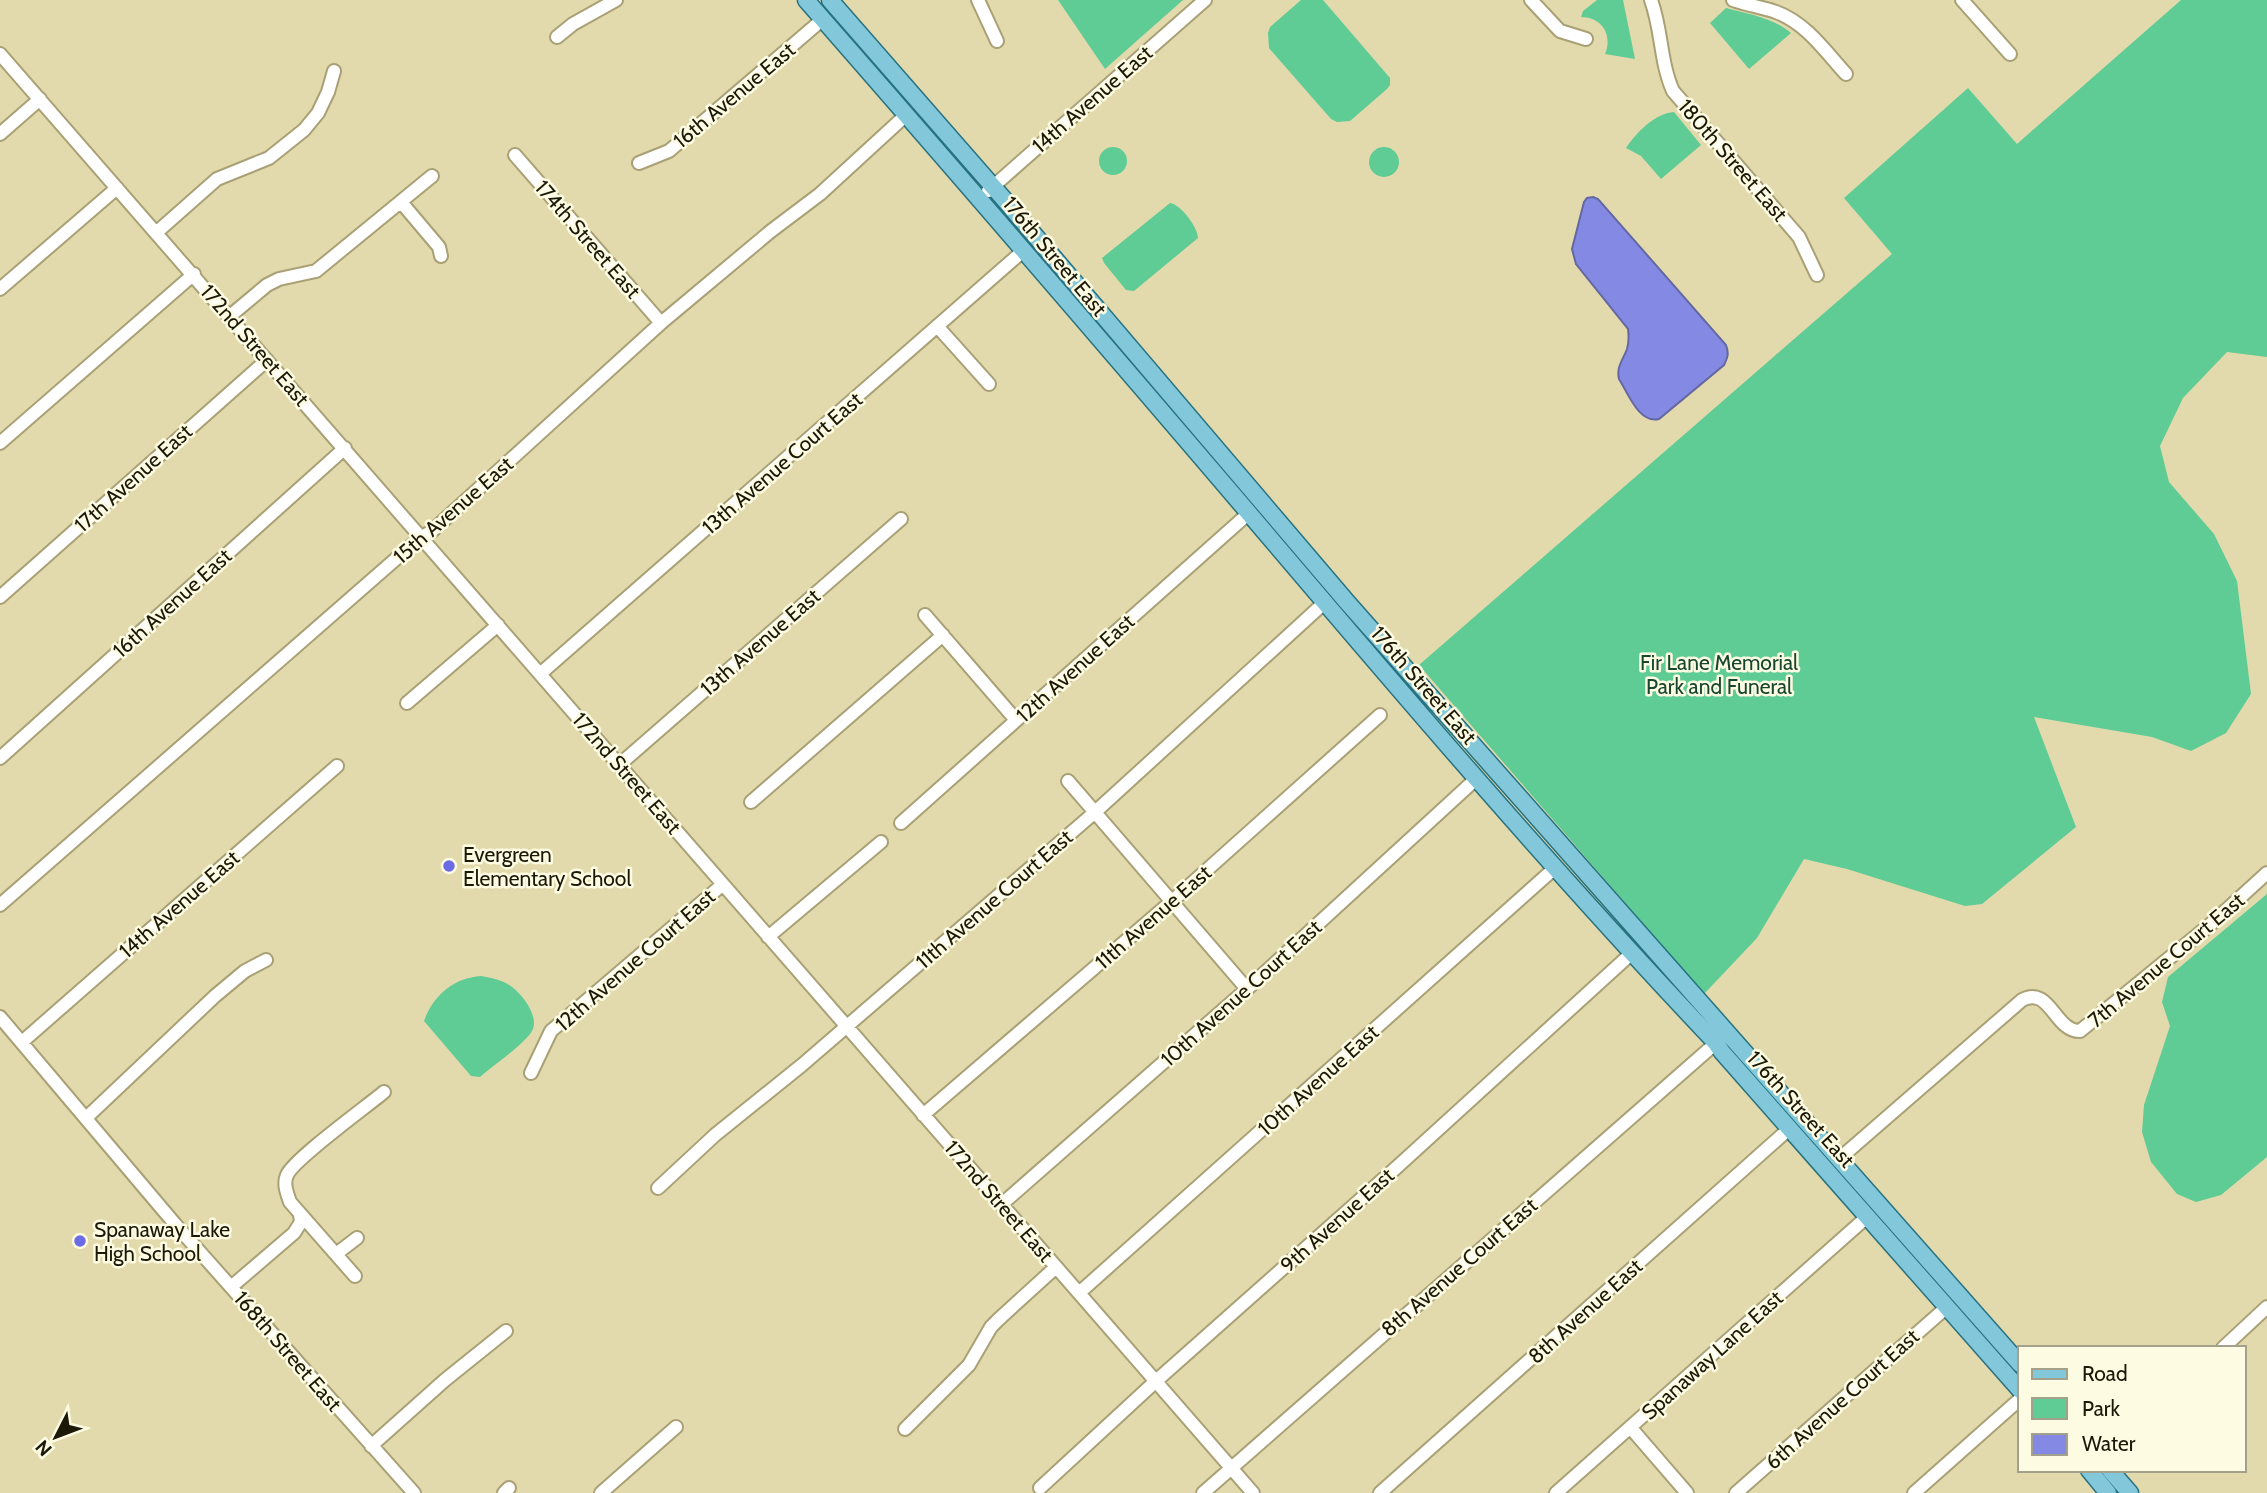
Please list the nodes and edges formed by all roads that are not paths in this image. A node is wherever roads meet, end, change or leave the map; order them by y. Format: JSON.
{"nodes":[{"id":1,"x":615,"y":0,"type":"edge"},
{"id":2,"x":806,"y":0,"type":"edge"},
{"id":3,"x":830,"y":0,"type":"edge"},
{"id":4,"x":978,"y":0,"type":"edge"},
{"id":5,"x":1205,"y":0,"type":"edge"},
{"id":6,"x":1531,"y":0,"type":"edge"},
{"id":7,"x":1651,"y":0,"type":"edge"},
{"id":8,"x":1733,"y":0,"type":"edge"},
{"id":9,"x":1962,"y":0,"type":"edge"},
{"id":10,"x":823,"y":19,"type":"junction"},
{"id":11,"x":557,"y":37,"type":"dead end"},
{"id":12,"x":1586,"y":39,"type":"dead end"},
{"id":13,"x":996,"y":41,"type":"dead end"},
{"id":14,"x":0,"y":54,"type":"edge"},
{"id":15,"x":2010,"y":54,"type":"dead end"},
{"id":16,"x":334,"y":71,"type":"dead end"},
{"id":17,"x":1846,"y":74,"type":"dead end"},
{"id":18,"x":40,"y":99,"type":"junction"},
{"id":19,"x":905,"y":116,"type":"junction"},
{"id":20,"x":0,"y":134,"type":"edge"},
{"id":21,"x":515,"y":155,"type":"dead end"},
{"id":22,"x":639,"y":163,"type":"dead end"},
{"id":23,"x":432,"y":176,"type":"dead end"},
{"id":24,"x":992,"y":187,"type":"junction"},
{"id":25,"x":117,"y":188,"type":"junction"},
{"id":26,"x":980,"y":199,"type":"junction"},
{"id":27,"x":401,"y":202,"type":"junction"},
{"id":28,"x":157,"y":232,"type":"junction"},
{"id":29,"x":1023,"y":251,"type":"junction"},
{"id":30,"x":441,"y":256,"type":"dead end"},
{"id":31,"x":194,"y":274,"type":"junction"},
{"id":32,"x":1817,"y":275,"type":"dead end"},
{"id":33,"x":0,"y":289,"type":"edge"},
{"id":34,"x":230,"y":316,"type":"junction"},
{"id":35,"x":661,"y":323,"type":"junction"},
{"id":36,"x":937,"y":326,"type":"junction"},
{"id":37,"x":1120,"y":338,"type":"junction"},
{"id":38,"x":267,"y":360,"type":"junction"},
{"id":39,"x":989,"y":384,"type":"dead end"},
{"id":40,"x":0,"y":443,"type":"edge"},
{"id":41,"x":345,"y":448,"type":"junction"},
{"id":42,"x":1248,"y":513,"type":"junction"},
{"id":43,"x":901,"y":519,"type":"dead end"},
{"id":44,"x":421,"y":537,"type":"junction"},
{"id":45,"x":0,"y":597,"type":"edge"},
{"id":46,"x":1324,"y":603,"type":"junction"},
{"id":47,"x":925,"y":615,"type":"dead end"},
{"id":48,"x":498,"y":625,"type":"junction"},
{"id":49,"x":943,"y":635,"type":"junction"},
{"id":50,"x":1398,"y":660,"type":"junction"},
{"id":51,"x":540,"y":674,"type":"junction"},
{"id":52,"x":407,"y":704,"type":"dead end"},
{"id":53,"x":1380,"y":715,"type":"dead end"},
{"id":54,"x":1016,"y":720,"type":"junction"},
{"id":55,"x":0,"y":758,"type":"edge"},
{"id":56,"x":619,"y":765,"type":"junction"},
{"id":57,"x":337,"y":766,"type":"dead end"},
{"id":58,"x":1477,"y":778,"type":"junction"},
{"id":59,"x":1068,"y":781,"type":"dead end"},
{"id":60,"x":751,"y":802,"type":"dead end"},
{"id":61,"x":1094,"y":813,"type":"junction"},
{"id":62,"x":901,"y":823,"type":"dead end"},
{"id":63,"x":881,"y":842,"type":"dead end"},
{"id":64,"x":1556,"y":867,"type":"junction"},
{"id":65,"x":2267,"y":873,"type":"edge"},
{"id":66,"x":722,"y":885,"type":"junction"},
{"id":67,"x":1171,"y":902,"type":"junction"},
{"id":68,"x":0,"y":905,"type":"edge"},
{"id":69,"x":768,"y":937,"type":"junction"},
{"id":70,"x":1633,"y":953,"type":"junction"},
{"id":71,"x":266,"y":960,"type":"dead end"},
{"id":72,"x":1247,"y":989,"type":"junction"},
{"id":73,"x":0,"y":1017,"type":"edge"},
{"id":74,"x":846,"y":1027,"type":"junction"},
{"id":75,"x":22,"y":1042,"type":"junction"},
{"id":76,"x":1716,"y":1043,"type":"junction"},
{"id":77,"x":531,"y":1073,"type":"dead end"},
{"id":78,"x":384,"y":1092,"type":"dead end"},
{"id":79,"x":1779,"y":1092,"type":"junction"},
{"id":80,"x":923,"y":1115,"type":"junction"},
{"id":81,"x":86,"y":1118,"type":"junction"},
{"id":82,"x":1790,"y":1128,"type":"junction"},
{"id":83,"x":1839,"y":1159,"type":"junction"},
{"id":84,"x":1857,"y":1179,"type":"junction"},
{"id":85,"x":657,"y":1188,"type":"dead end"},
{"id":86,"x":1002,"y":1205,"type":"junction"},
{"id":87,"x":300,"y":1215,"type":"junction"},
{"id":88,"x":1868,"y":1216,"type":"junction"},
{"id":89,"x":357,"y":1238,"type":"dead end"},
{"id":90,"x":336,"y":1254,"type":"junction"},
{"id":91,"x":1056,"y":1267,"type":"junction"},
{"id":92,"x":355,"y":1276,"type":"dead end"},
{"id":93,"x":231,"y":1287,"type":"junction"},
{"id":94,"x":1079,"y":1293,"type":"junction"},
{"id":95,"x":1948,"y":1306,"type":"junction"},
{"id":96,"x":2267,"y":1307,"type":"edge"},
{"id":97,"x":506,"y":1331,"type":"dead end"},
{"id":98,"x":2225,"y":1346,"type":"edge"},
{"id":99,"x":2018,"y":1362,"type":"edge"},
{"id":100,"x":1156,"y":1381,"type":"junction"},
{"id":101,"x":2018,"y":1388,"type":"edge"},
{"id":102,"x":2018,"y":1401,"type":"edge"},
{"id":103,"x":676,"y":1427,"type":"dead end"},
{"id":104,"x":1630,"y":1427,"type":"junction"},
{"id":105,"x":905,"y":1429,"type":"dead end"},
{"id":106,"x":371,"y":1446,"type":"junction"},
{"id":107,"x":1231,"y":1468,"type":"junction"},
{"id":108,"x":2090,"y":1472,"type":"edge"},
{"id":109,"x":2112,"y":1472,"type":"edge"},
{"id":110,"x":1041,"y":1488,"type":"dead end"},
{"id":111,"x":2103,"y":1491,"type":"edge"},
{"id":112,"x":414,"y":1493,"type":"edge"},
{"id":113,"x":601,"y":1493,"type":"edge"},
{"id":114,"x":1203,"y":1493,"type":"edge"},
{"id":115,"x":1253,"y":1493,"type":"edge"},
{"id":116,"x":1380,"y":1493,"type":"edge"},
{"id":117,"x":1556,"y":1493,"type":"edge"},
{"id":118,"x":1686,"y":1493,"type":"edge"},
{"id":119,"x":1736,"y":1493,"type":"edge"},
{"id":120,"x":1913,"y":1493,"type":"edge"},
{"id":121,"x":2130,"y":1493,"type":"edge"}],
"edges":[{"from":1,"to":11,"type":"street"},
{"from":2,"to":10,"type":"main road","name":"176th Street East"},
{"from":3,"to":24,"type":"main road","name":"176th Street East"},
{"from":4,"to":13,"type":"street"},
{"from":5,"to":24,"type":"street","name":"14th Avenue East"},
{"from":6,"to":12,"type":"street"},
{"from":7,"to":32,"type":"street","name":"180th Street East"},
{"from":8,"to":17,"type":"street"},
{"from":9,"to":15,"type":"street"},
{"from":10,"to":19,"type":"main road","name":"176th Street East"},
{"from":10,"to":22,"type":"street","name":"16th Avenue East"},
{"from":14,"to":18,"type":"street","name":"172nd Street East"},
{"from":16,"to":28,"type":"street"},
{"from":18,"to":20,"type":"street"},
{"from":18,"to":25,"type":"street","name":"172nd Street East"},
{"from":19,"to":26,"type":"main road","name":"176th Street East"},
{"from":19,"to":35,"type":"street","name":"15th Avenue East"},
{"from":21,"to":35,"type":"street","name":"174th Street East"},
{"from":23,"to":27,"type":"street"},
{"from":24,"to":26,"type":"street","name":"14th Avenue East"},
{"from":24,"to":37,"type":"main road","name":"176th Street East"},
{"from":25,"to":28,"type":"street","name":"172nd Street East"},
{"from":25,"to":33,"type":"street"},
{"from":26,"to":29,"type":"main road","name":"176th Street East"},
{"from":27,"to":30,"type":"street"},
{"from":27,"to":34,"type":"street"},
{"from":28,"to":31,"type":"street","name":"172nd Street East"},
{"from":29,"to":36,"type":"street","name":"13th Avenue Court East"},
{"from":29,"to":37,"type":"main road"},
{"from":29,"to":42,"type":"main road","name":"176th Street East"},
{"from":31,"to":34,"type":"street","name":"172nd Street East"},
{"from":31,"to":40,"type":"street"},
{"from":34,"to":38,"type":"street","name":"172nd Street East"},
{"from":35,"to":44,"type":"street","name":"15th Avenue East"},
{"from":36,"to":39,"type":"street"},
{"from":36,"to":51,"type":"street","name":"13th Avenue Court East"},
{"from":37,"to":50,"type":"main road","name":"176th Street East"},
{"from":38,"to":41,"type":"street","name":"172nd Street East"},
{"from":38,"to":45,"type":"street","name":"17th Avenue East"},
{"from":41,"to":44,"type":"street","name":"172nd Street East"},
{"from":41,"to":55,"type":"street","name":"16th Avenue East"},
{"from":42,"to":46,"type":"main road","name":"176th Street East"},
{"from":42,"to":54,"type":"street","name":"12th Avenue East"},
{"from":43,"to":56,"type":"street","name":"13th Avenue East"},
{"from":44,"to":48,"type":"street","name":"172nd Street East"},
{"from":44,"to":68,"type":"street","name":"15th Avenue East"},
{"from":46,"to":50,"type":"main road"},
{"from":46,"to":58,"type":"main road","name":"176th Street East"},
{"from":46,"to":61,"type":"street","name":"11th Avenue Court East"},
{"from":47,"to":49,"type":"street"},
{"from":48,"to":51,"type":"street","name":"172nd Street East"},
{"from":48,"to":52,"type":"street"},
{"from":49,"to":54,"type":"street"},
{"from":49,"to":60,"type":"street"},
{"from":50,"to":79,"type":"main road","name":"176th Street East"},
{"from":51,"to":56,"type":"street","name":"172nd Street East"},
{"from":53,"to":67,"type":"street","name":"11th Avenue East"},
{"from":54,"to":62,"type":"street","name":"12th Avenue East"},
{"from":56,"to":66,"type":"street","name":"172nd Street East"},
{"from":57,"to":75,"type":"street","name":"14th Avenue East"},
{"from":58,"to":64,"type":"main road","name":"176th Street East"},
{"from":58,"to":72,"type":"street","name":"10th Avenue Court East"},
{"from":59,"to":61,"type":"street"},
{"from":61,"to":67,"type":"street"},
{"from":61,"to":74,"type":"street","name":"11th Avenue Court East"},
{"from":63,"to":69,"type":"street"},
{"from":64,"to":70,"type":"main road","name":"176th Street East"},
{"from":64,"to":94,"type":"street","name":"10th Avenue East"},
{"from":65,"to":83,"type":"street","name":"7th Avenue Court East"},
{"from":66,"to":69,"type":"street","name":"172nd Street East"},
{"from":66,"to":77,"type":"street","name":"12th Avenue Court East"},
{"from":67,"to":72,"type":"street"},
{"from":67,"to":80,"type":"street","name":"11th Avenue East"},
{"from":69,"to":74,"type":"street","name":"172nd Street East"},
{"from":70,"to":76,"type":"main road","name":"176th Street East"},
{"from":70,"to":100,"type":"street","name":"9th Avenue East"},
{"from":71,"to":81,"type":"street"},
{"from":72,"to":86,"type":"street","name":"10th Avenue Court East"},
{"from":73,"to":75,"type":"street","name":"168th Street East"},
{"from":74,"to":80,"type":"street","name":"172nd Street East"},
{"from":74,"to":85,"type":"street","name":"11th Avenue Court East"},
{"from":75,"to":81,"type":"street","name":"168th Street East"},
{"from":76,"to":79,"type":"main road"},
{"from":76,"to":82,"type":"main road","name":"176th Street East"},
{"from":76,"to":107,"type":"street","name":"8th Avenue Court East"},
{"from":78,"to":87,"type":"street"},
{"from":79,"to":83,"type":"main road","name":"176th Street East"},
{"from":80,"to":86,"type":"street","name":"172nd Street East"},
{"from":81,"to":93,"type":"street","name":"168th Street East"},
{"from":82,"to":84,"type":"main road"},
{"from":82,"to":88,"type":"main road","name":"176th Street East"},
{"from":82,"to":116,"type":"street","name":"8th Avenue East"},
{"from":83,"to":84,"type":"main road","name":"176th Street East"},
{"from":84,"to":99,"type":"main road","name":"176th Street East"},
{"from":86,"to":91,"type":"street","name":"172nd Street East"},
{"from":87,"to":90,"type":"street"},
{"from":87,"to":93,"type":"street"},
{"from":88,"to":95,"type":"main road","name":"176th Street East"},
{"from":88,"to":104,"type":"street","name":"Spanaway Lane East"},
{"from":89,"to":90,"type":"street"},
{"from":90,"to":92,"type":"street"},
{"from":91,"to":94,"type":"street","name":"172nd Street East"},
{"from":91,"to":105,"type":"street"},
{"from":93,"to":106,"type":"street","name":"168th Street East"},
{"from":94,"to":100,"type":"street","name":"172nd Street East"},
{"from":95,"to":101,"type":"main road","name":"176th Street East"},
{"from":95,"to":119,"type":"street","name":"6th Avenue Court East"},
{"from":96,"to":98,"type":"street"},
{"from":97,"to":106,"type":"street"},
{"from":100,"to":107,"type":"street","name":"172nd Street East"},
{"from":100,"to":110,"type":"street","name":"9th Avenue East"},
{"from":102,"to":120,"type":"street"},
{"from":103,"to":113,"type":"street"},
{"from":104,"to":117,"type":"street","name":"Spanaway Lane East"},
{"from":104,"to":118,"type":"street"},
{"from":106,"to":112,"type":"street","name":"168th Street East"},
{"from":107,"to":114,"type":"street","name":"8th Avenue Court East"},
{"from":107,"to":115,"type":"street","name":"172nd Street East"},
{"from":108,"to":111,"type":"main road"},
{"from":109,"to":121,"type":"main road"}]}
